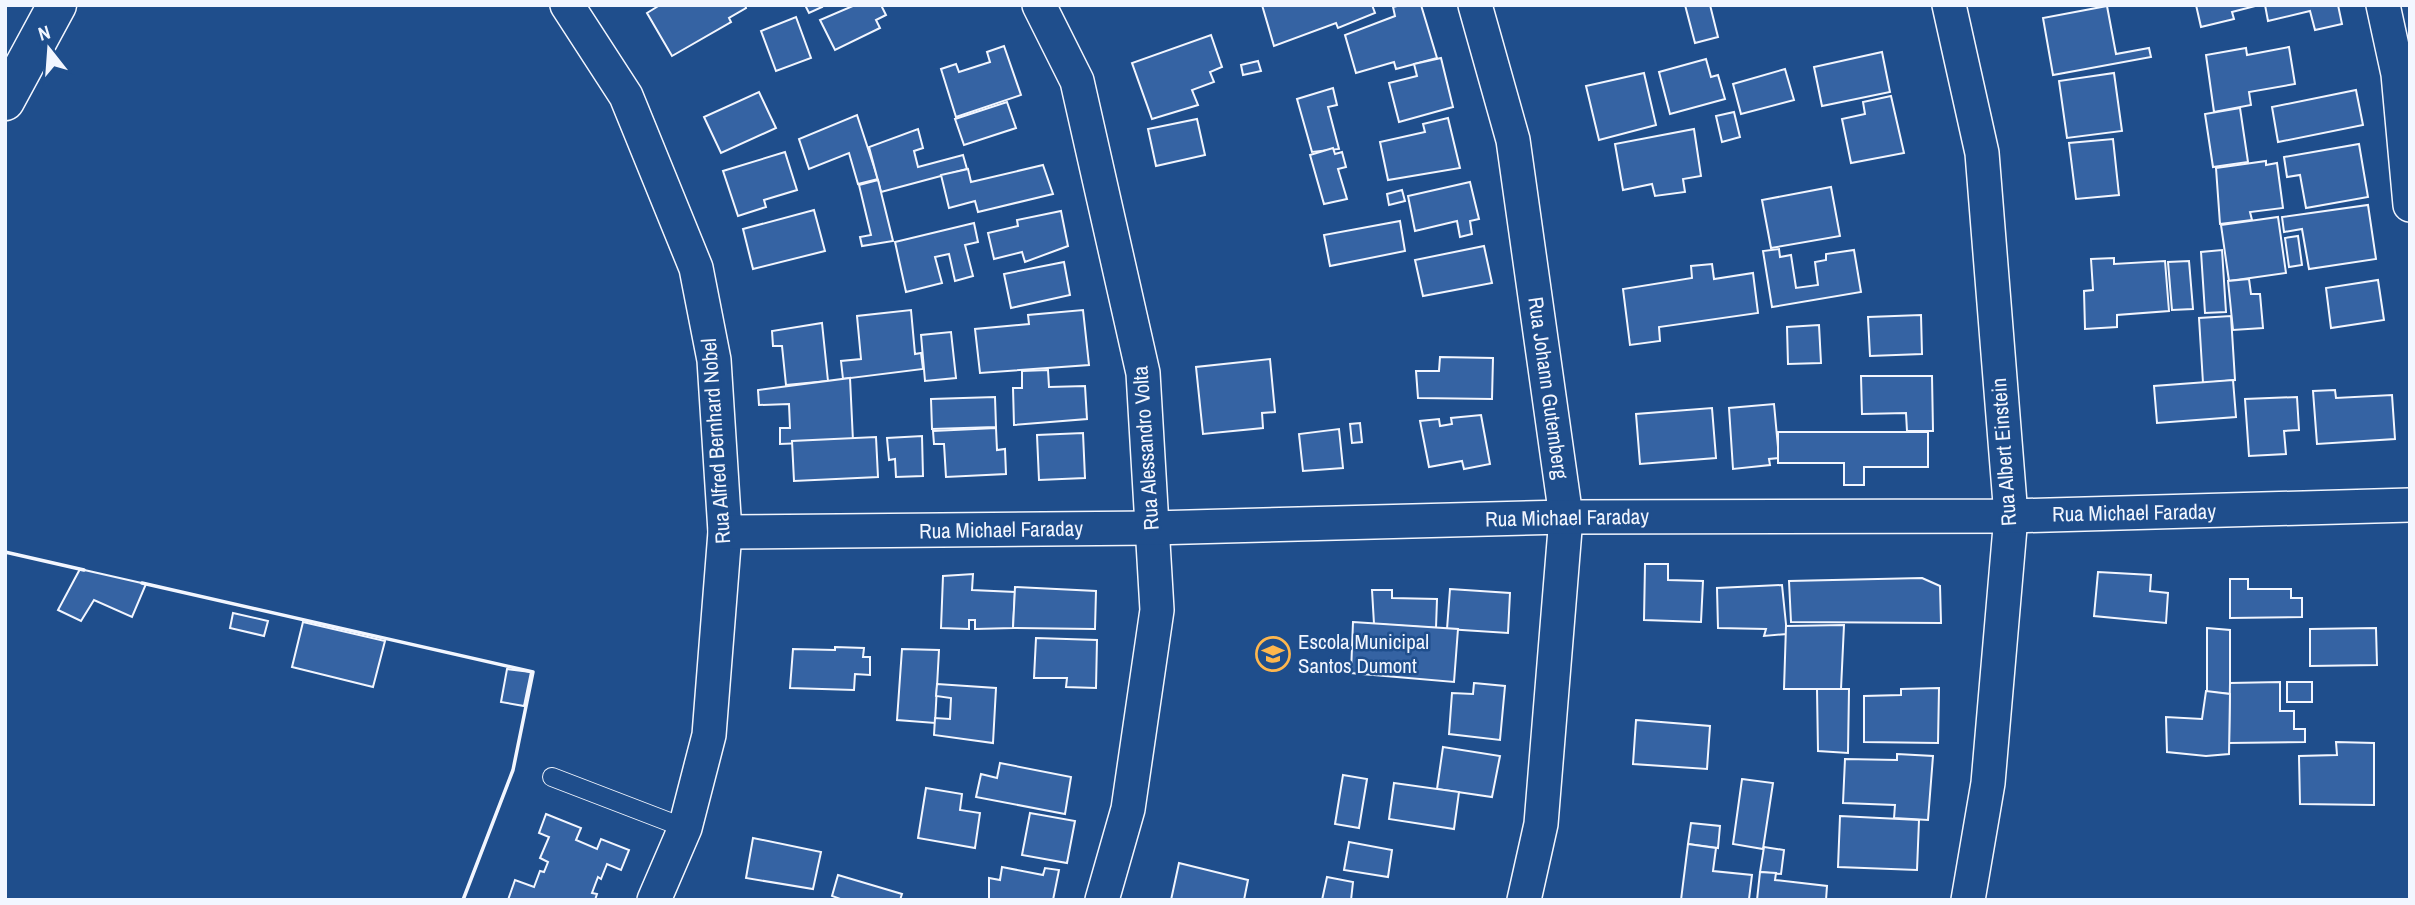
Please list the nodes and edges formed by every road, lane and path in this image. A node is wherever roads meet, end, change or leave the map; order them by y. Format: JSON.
{"nodes":[{"id":1,"x":57,"y":5,"type":"edge"},
{"id":2,"x":567,"y":5,"type":"edge"},
{"id":3,"x":1039,"y":5,"type":"edge"},
{"id":4,"x":1475,"y":5,"type":"edge"},
{"id":5,"x":1949,"y":5,"type":"edge"},
{"id":6,"x":2383,"y":5,"type":"edge"},
{"id":7,"x":17,"y":52,"type":"edge"},
{"id":8,"x":5,"y":101,"type":"edge"},
{"id":9,"x":2410,"y":205,"type":"edge"},
{"id":10,"x":2410,"y":505,"type":"edge"},
{"id":11,"x":2011,"y":516,"type":"junction"},
{"id":12,"x":1566,"y":517,"type":"junction"},
{"id":13,"x":1152,"y":528,"type":"junction"},
{"id":14,"x":725,"y":532,"type":"junction"},
{"id":15,"x":552,"y":777,"type":"dead end"},
{"id":16,"x":685,"y":828,"type":"junction"},
{"id":17,"x":654,"y":900,"type":"edge"},
{"id":18,"x":1102,"y":900,"type":"edge"},
{"id":19,"x":1524,"y":900,"type":"edge"},
{"id":20,"x":1968,"y":900,"type":"edge"}],
"edges":[{"from":1,"to":7,"type":"main road"},
{"from":2,"to":14,"type":"street","name":"Rua Alfred Bernhard Nobel"},
{"from":3,"to":13,"type":"street","name":"Rua Alessandro Volta"},
{"from":4,"to":12,"type":"street","name":"Rua Johann Gutemberg"},
{"from":5,"to":11,"type":"street","name":"Rua Albert Einstein"},
{"from":6,"to":9,"type":"street"},
{"from":7,"to":8,"type":"main road"},
{"from":10,"to":11,"type":"street","name":"Rua Michael Faraday"},
{"from":11,"to":12,"type":"street","name":"Rua Michael Faraday"},
{"from":11,"to":20,"type":"street","name":"Rua Albert Einstein"},
{"from":12,"to":13,"type":"street","name":"Rua Michael Faraday"},
{"from":12,"to":19,"type":"street","name":"Rua Johann Gutemberg"},
{"from":13,"to":14,"type":"street","name":"Rua Michael Faraday"},
{"from":13,"to":18,"type":"street","name":"Rua Alessandro Volta"},
{"from":14,"to":16,"type":"street","name":"Rua Alfred Bernhard Nobel"},
{"from":15,"to":16,"type":"lane"},
{"from":16,"to":17,"type":"street","name":"Rua Alfred Bernhard Nobel"}]}
